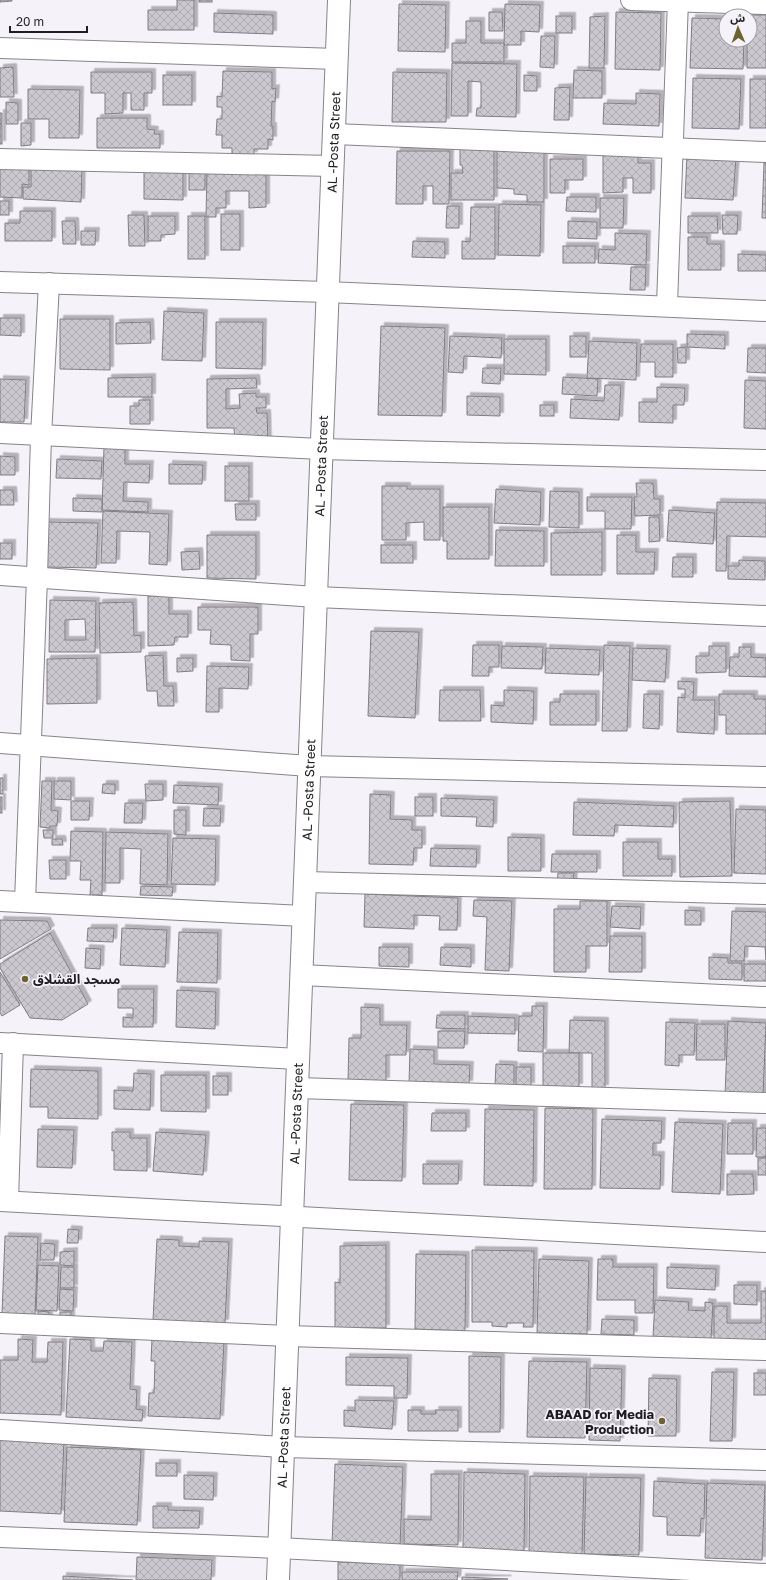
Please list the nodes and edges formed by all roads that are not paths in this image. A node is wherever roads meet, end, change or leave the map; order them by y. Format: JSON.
{"nodes":[{"id":1,"x":339,"y":0,"type":"edge"},
{"id":2,"x":631,"y":0,"type":"edge"},
{"id":3,"x":678,"y":1,"type":"edge"},
{"id":4,"x":766,"y":4,"type":"edge"},
{"id":5,"x":0,"y":48,"type":"edge"},
{"id":6,"x":337,"y":59,"type":"junction"},
{"id":7,"x":334,"y":134,"type":"junction"},
{"id":8,"x":673,"y":148,"type":"junction"},
{"id":9,"x":766,"y":152,"type":"edge"},
{"id":10,"x":0,"y":159,"type":"edge"},
{"id":11,"x":333,"y":166,"type":"junction"},
{"id":12,"x":0,"y":282,"type":"edge"},
{"id":13,"x":49,"y":283,"type":"junction"},
{"id":14,"x":328,"y":292,"type":"junction"},
{"id":15,"x":667,"y":305,"type":"junction"},
{"id":16,"x":766,"y":310,"type":"edge"},
{"id":17,"x":0,"y":433,"type":"edge"},
{"id":18,"x":41,"y":436,"type":"junction"},
{"id":19,"x":321,"y":449,"type":"junction"},
{"id":20,"x":766,"y":460,"type":"edge"},
{"id":21,"x":0,"y":575,"type":"edge"},
{"id":22,"x":37,"y":577,"type":"junction"},
{"id":23,"x":316,"y":597,"type":"junction"},
{"id":24,"x":766,"y":616,"type":"edge"},
{"id":25,"x":0,"y":743,"type":"edge"},
{"id":26,"x":31,"y":744,"type":"junction"},
{"id":27,"x":309,"y":766,"type":"junction"},
{"id":28,"x":766,"y":777,"type":"edge"},
{"id":29,"x":305,"y":882,"type":"junction"},
{"id":30,"x":766,"y":894,"type":"edge"},
{"id":31,"x":0,"y":901,"type":"edge"},
{"id":32,"x":24,"y":902,"type":"junction"},
{"id":33,"x":304,"y":916,"type":"junction"},
{"id":34,"x":301,"y":975,"type":"junction"},
{"id":35,"x":766,"y":997,"type":"edge"},
{"id":36,"x":6,"y":1043,"type":"edge"},
{"id":37,"x":298,"y":1059,"type":"junction"},
{"id":38,"x":297,"y":1088,"type":"junction"},
{"id":39,"x":766,"y":1103,"type":"edge"},
{"id":40,"x":4,"y":1201,"type":"edge"},
{"id":41,"x":292,"y":1217,"type":"junction"},
{"id":42,"x":766,"y":1242,"type":"edge"},
{"id":43,"x":0,"y":1323,"type":"edge"},
{"id":44,"x":287,"y":1336,"type":"junction"},
{"id":45,"x":766,"y":1350,"type":"edge"},
{"id":46,"x":0,"y":1430,"type":"edge"},
{"id":47,"x":283,"y":1447,"type":"junction"},
{"id":48,"x":766,"y":1460,"type":"edge"},
{"id":49,"x":0,"y":1537,"type":"edge"},
{"id":50,"x":279,"y":1548,"type":"junction"},
{"id":51,"x":766,"y":1574,"type":"edge"},
{"id":52,"x":278,"y":1580,"type":"edge"}],
"edges":[{"from":1,"to":6,"type":"street","name":"AL -Posta Street"},
{"from":2,"to":3,"type":"street"},
{"from":3,"to":4,"type":"street"},
{"from":3,"to":8,"type":"street"},
{"from":5,"to":6,"type":"street"},
{"from":6,"to":7,"type":"street","name":"AL -Posta Street"},
{"from":7,"to":8,"type":"street"},
{"from":7,"to":11,"type":"street","name":"AL -Posta Street"},
{"from":8,"to":9,"type":"street"},
{"from":8,"to":15,"type":"street"},
{"from":10,"to":11,"type":"street"},
{"from":11,"to":14,"type":"street","name":"AL -Posta Street"},
{"from":12,"to":13,"type":"street"},
{"from":13,"to":14,"type":"street"},
{"from":13,"to":18,"type":"street"},
{"from":14,"to":15,"type":"street"},
{"from":14,"to":19,"type":"street","name":"AL -Posta Street"},
{"from":15,"to":16,"type":"street"},
{"from":17,"to":18,"type":"street"},
{"from":18,"to":19,"type":"street"},
{"from":18,"to":22,"type":"street"},
{"from":19,"to":20,"type":"street"},
{"from":19,"to":23,"type":"street","name":"AL -Posta Street"},
{"from":21,"to":22,"type":"street"},
{"from":22,"to":23,"type":"street"},
{"from":22,"to":26,"type":"street"},
{"from":23,"to":24,"type":"street"},
{"from":23,"to":27,"type":"street","name":"AL -Posta Street"},
{"from":25,"to":26,"type":"street"},
{"from":26,"to":27,"type":"street"},
{"from":26,"to":32,"type":"street"},
{"from":27,"to":28,"type":"street"},
{"from":27,"to":29,"type":"street","name":"AL -Posta Street"},
{"from":29,"to":30,"type":"street"},
{"from":29,"to":33,"type":"street","name":"AL -Posta Street"},
{"from":31,"to":32,"type":"street"},
{"from":32,"to":33,"type":"street"},
{"from":33,"to":34,"type":"street","name":"AL -Posta Street"},
{"from":34,"to":35,"type":"street"},
{"from":34,"to":37,"type":"street","name":"AL -Posta Street"},
{"from":36,"to":37,"type":"street"},
{"from":36,"to":40,"type":"street"},
{"from":37,"to":38,"type":"street","name":"AL -Posta Street"},
{"from":38,"to":39,"type":"street"},
{"from":38,"to":41,"type":"street","name":"AL -Posta Street"},
{"from":40,"to":41,"type":"street"},
{"from":41,"to":42,"type":"street"},
{"from":41,"to":44,"type":"street","name":"AL -Posta Street"},
{"from":43,"to":44,"type":"street"},
{"from":44,"to":45,"type":"street"},
{"from":44,"to":47,"type":"street","name":"AL -Posta Street"},
{"from":46,"to":47,"type":"street"},
{"from":47,"to":48,"type":"street"},
{"from":47,"to":50,"type":"street","name":"AL -Posta Street"},
{"from":49,"to":50,"type":"street"},
{"from":50,"to":51,"type":"street"},
{"from":50,"to":52,"type":"street","name":"AL -Posta Street"}]}
